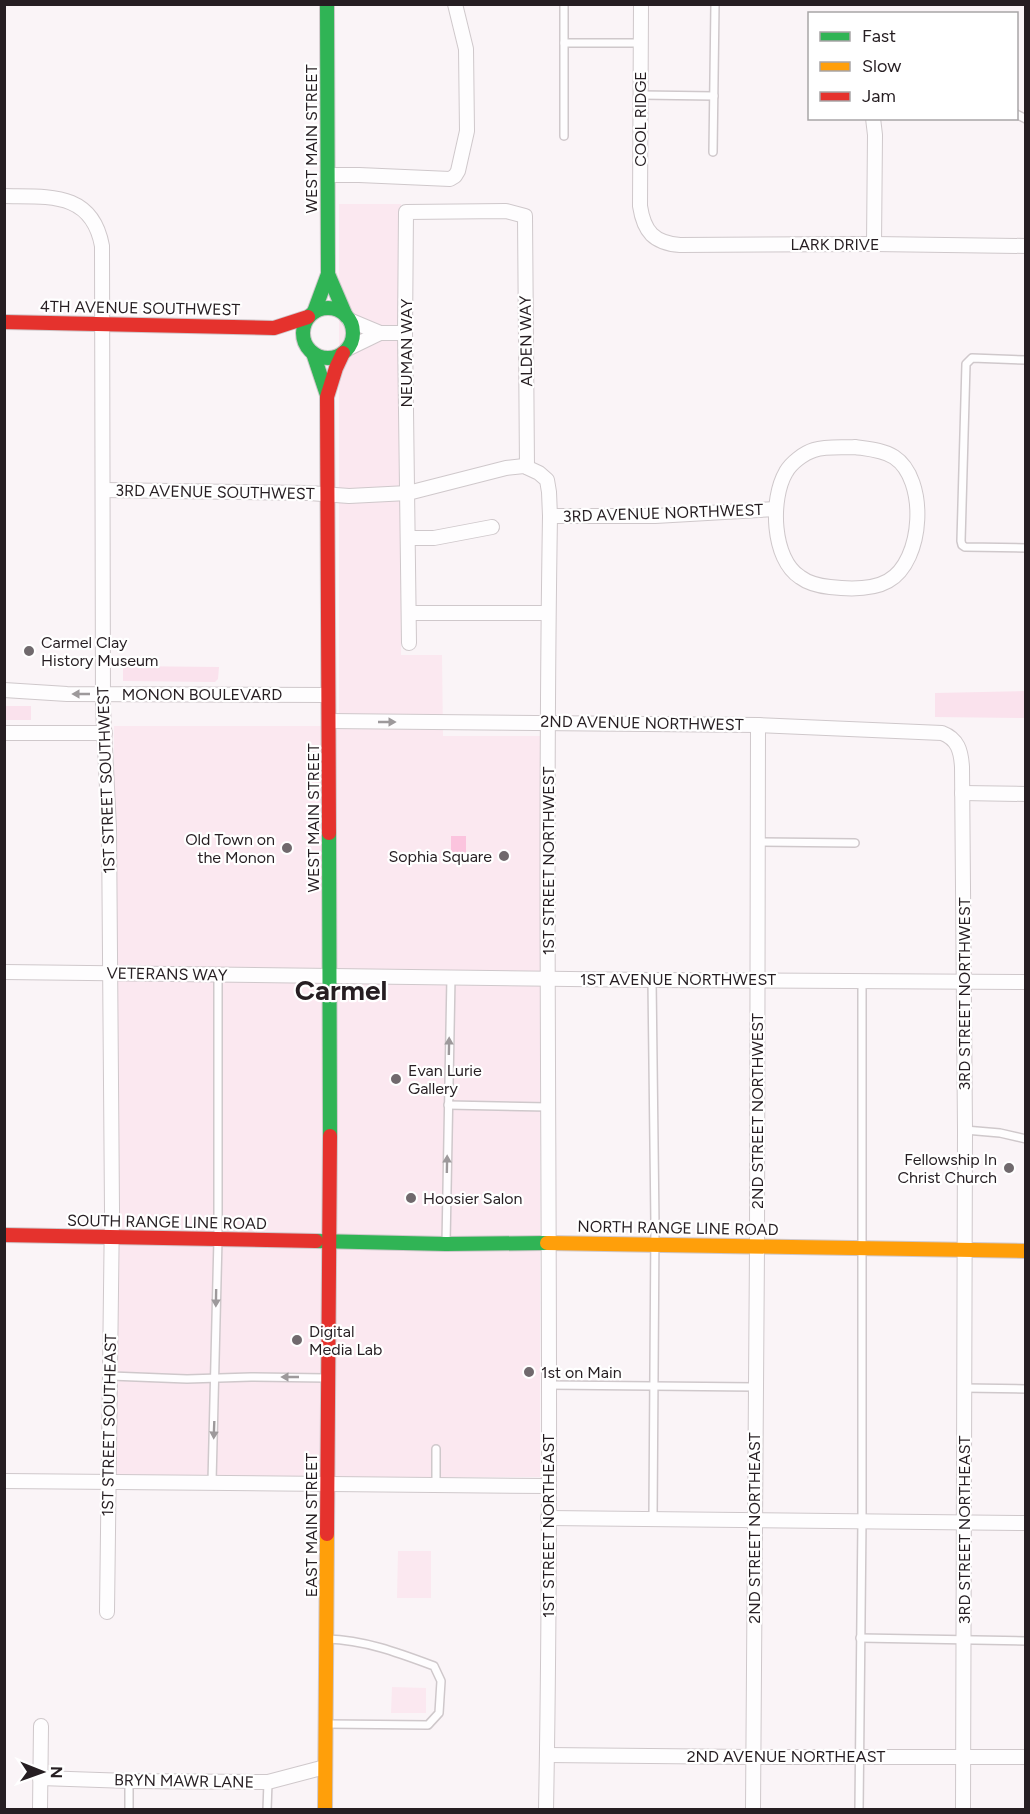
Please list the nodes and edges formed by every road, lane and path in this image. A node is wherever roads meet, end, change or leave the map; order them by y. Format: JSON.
{"nodes":[{"id":1,"x":327,"y":4,"type":"edge"},
{"id":2,"x":455,"y":4,"type":"edge"},
{"id":3,"x":564,"y":4,"type":"edge"},
{"id":4,"x":640,"y":4,"type":"edge"},
{"id":5,"x":715,"y":4,"type":"edge"},
{"id":6,"x":641,"y":43,"type":"junction"},
{"id":7,"x":564,"y":44,"type":"junction"},
{"id":8,"x":640,"y":94,"type":"junction"},
{"id":9,"x":714,"y":96,"type":"junction"},
{"id":10,"x":873,"y":120,"type":"edge"},
{"id":11,"x":564,"y":136,"type":"dead end"},
{"id":12,"x":712,"y":152,"type":"dead end"},
{"id":13,"x":328,"y":175,"type":"junction"},
{"id":14,"x":4,"y":196,"type":"edge"},
{"id":15,"x":525,"y":216,"type":"joint"},
{"id":16,"x":648,"y":231,"type":"joint"},
{"id":17,"x":874,"y":244,"type":"junction"},
{"id":18,"x":1026,"y":246,"type":"edge"},
{"id":19,"x":328,"y":274,"type":"junction"},
{"id":20,"x":311,"y":315,"type":"junction"},
{"id":21,"x":348,"y":318,"type":"junction"},
{"id":22,"x":4,"y":322,"type":"edge"},
{"id":23,"x":102,"y":324,"type":"junction"},
{"id":24,"x":274,"y":328,"type":"junction"},
{"id":25,"x":380,"y":333,"type":"junction"},
{"id":26,"x":405,"y":333,"type":"junction"},
{"id":27,"x":310,"y":351,"type":"junction"},
{"id":28,"x":345,"y":351,"type":"junction"},
{"id":29,"x":1026,"y":360,"type":"edge"},
{"id":30,"x":327,"y":395,"type":"junction"},
{"id":31,"x":527,"y":467,"type":"junction"},
{"id":32,"x":103,"y":490,"type":"junction"},
{"id":33,"x":408,"y":494,"type":"junction"},
{"id":34,"x":328,"y":495,"type":"junction"},
{"id":35,"x":776,"y":509,"type":"junction"},
{"id":36,"x":550,"y":516,"type":"junction"},
{"id":37,"x":492,"y":527,"type":"dead end"},
{"id":38,"x":408,"y":538,"type":"junction"},
{"id":39,"x":1026,"y":548,"type":"edge"},
{"id":40,"x":548,"y":612,"type":"junction"},
{"id":41,"x":409,"y":613,"type":"junction"},
{"id":42,"x":409,"y":643,"type":"dead end"},
{"id":43,"x":4,"y":690,"type":"edge"},
{"id":44,"x":103,"y":694,"type":"junction"},
{"id":45,"x":328,"y":695,"type":"junction"},
{"id":46,"x":329,"y":721,"type":"junction"},
{"id":47,"x":548,"y":722,"type":"junction"},
{"id":48,"x":758,"y":725,"type":"junction"},
{"id":49,"x":4,"y":733,"type":"edge"},
{"id":50,"x":105,"y":733,"type":"junction"},
{"id":51,"x":954,"y":740,"type":"joint"},
{"id":52,"x":962,"y":793,"type":"junction"},
{"id":53,"x":1026,"y":794,"type":"edge"},
{"id":54,"x":757,"y":843,"type":"junction"},
{"id":55,"x":855,"y":843,"type":"dead end"},
{"id":56,"x":4,"y":972,"type":"edge"},
{"id":57,"x":110,"y":973,"type":"junction"},
{"id":58,"x":218,"y":974,"type":"junction"},
{"id":59,"x":330,"y":977,"type":"junction"},
{"id":60,"x":451,"y":977,"type":"junction"},
{"id":61,"x":549,"y":978,"type":"junction"},
{"id":62,"x":652,"y":980,"type":"junction"},
{"id":63,"x":758,"y":980,"type":"junction"},
{"id":64,"x":862,"y":981,"type":"junction"},
{"id":65,"x":964,"y":982,"type":"junction"},
{"id":66,"x":1026,"y":982,"type":"edge"},
{"id":67,"x":448,"y":1105,"type":"junction"},
{"id":68,"x":548,"y":1107,"type":"junction"},
{"id":69,"x":965,"y":1130,"type":"junction"},
{"id":70,"x":1026,"y":1139,"type":"edge"},
{"id":71,"x":4,"y":1235,"type":"edge"},
{"id":72,"x":112,"y":1237,"type":"junction"},
{"id":73,"x":218,"y":1239,"type":"junction"},
{"id":74,"x":330,"y":1241,"type":"junction"},
{"id":75,"x":549,"y":1243,"type":"junction"},
{"id":76,"x":446,"y":1244,"type":"junction"},
{"id":77,"x":654,"y":1245,"type":"junction"},
{"id":78,"x":757,"y":1246,"type":"junction"},
{"id":79,"x":862,"y":1248,"type":"junction"},
{"id":80,"x":965,"y":1250,"type":"junction"},
{"id":81,"x":1026,"y":1251,"type":"edge"},
{"id":82,"x":111,"y":1376,"type":"junction"},
{"id":83,"x":215,"y":1378,"type":"junction"},
{"id":84,"x":328,"y":1378,"type":"junction"},
{"id":85,"x":549,"y":1385,"type":"junction"},
{"id":86,"x":654,"y":1386,"type":"junction"},
{"id":87,"x":755,"y":1387,"type":"junction"},
{"id":88,"x":964,"y":1388,"type":"junction"},
{"id":89,"x":1026,"y":1389,"type":"edge"},
{"id":90,"x":436,"y":1449,"type":"dead end"},
{"id":91,"x":4,"y":1481,"type":"edge"},
{"id":92,"x":107,"y":1482,"type":"junction"},
{"id":93,"x":212,"y":1482,"type":"junction"},
{"id":94,"x":328,"y":1484,"type":"junction"},
{"id":95,"x":436,"y":1485,"type":"junction"},
{"id":96,"x":548,"y":1486,"type":"junction"},
{"id":97,"x":548,"y":1518,"type":"junction"},
{"id":98,"x":653,"y":1518,"type":"junction"},
{"id":99,"x":754,"y":1519,"type":"junction"},
{"id":100,"x":862,"y":1520,"type":"junction"},
{"id":101,"x":964,"y":1522,"type":"junction"},
{"id":102,"x":1026,"y":1523,"type":"edge"},
{"id":103,"x":107,"y":1612,"type":"dead end"},
{"id":104,"x":860,"y":1638,"type":"junction"},
{"id":105,"x":327,"y":1639,"type":"junction"},
{"id":106,"x":963,"y":1641,"type":"junction"},
{"id":107,"x":1026,"y":1641,"type":"edge"},
{"id":108,"x":326,"y":1724,"type":"junction"},
{"id":109,"x":41,"y":1726,"type":"dead end"},
{"id":110,"x":547,"y":1755,"type":"junction"},
{"id":111,"x":963,"y":1756,"type":"junction"},
{"id":112,"x":753,"y":1757,"type":"junction"},
{"id":113,"x":859,"y":1757,"type":"junction"},
{"id":114,"x":1026,"y":1757,"type":"edge"},
{"id":115,"x":325,"y":1767,"type":"junction"},
{"id":116,"x":40,"y":1778,"type":"junction"},
{"id":117,"x":129,"y":1781,"type":"junction"},
{"id":118,"x":268,"y":1782,"type":"junction"},
{"id":119,"x":40,"y":1809,"type":"edge"},
{"id":120,"x":129,"y":1809,"type":"edge"},
{"id":121,"x":267,"y":1809,"type":"edge"},
{"id":122,"x":325,"y":1809,"type":"edge"},
{"id":123,"x":546,"y":1809,"type":"edge"},
{"id":124,"x":753,"y":1809,"type":"edge"},
{"id":125,"x":859,"y":1809,"type":"edge"},
{"id":126,"x":963,"y":1809,"type":"edge"}],
"edges":[{"from":1,"to":13,"type":"main road","name":"WEST MAIN STREET"},
{"from":2,"to":13,"type":"street"},
{"from":3,"to":7,"type":"lane"},
{"from":4,"to":6,"type":"street","name":"COOL RIDGE"},
{"from":5,"to":9,"type":"lane"},
{"from":6,"to":7,"type":"lane"},
{"from":6,"to":8,"type":"street","name":"COOL RIDGE"},
{"from":7,"to":11,"type":"lane"},
{"from":8,"to":9,"type":"lane"},
{"from":8,"to":16,"type":"street","name":"COOL RIDGE"},
{"from":9,"to":12,"type":"lane"},
{"from":10,"to":17,"type":"street"},
{"from":13,"to":19,"type":"main road","name":"WEST MAIN STREET"},
{"from":14,"to":23,"type":"street","name":"1ST STREET SOUTHWEST"},
{"from":15,"to":26,"type":"street","name":"NEUMAN WAY"},
{"from":15,"to":31,"type":"street","name":"ALDEN WAY"},
{"from":16,"to":17,"type":"street","name":"LARK DRIVE"},
{"from":17,"to":18,"type":"street","name":"LARK DRIVE"},
{"from":19,"to":20,"type":"main road","name":"WEST MAIN STREET"},
{"from":19,"to":21,"type":"main road","name":"WEST MAIN STREET"},
{"from":20,"to":21,"type":"main road"},
{"from":20,"to":24,"type":"main road","name":"4TH AVENUE SOUTHWEST"},
{"from":20,"to":27,"type":"main road"},
{"from":21,"to":25,"type":"street"},
{"from":21,"to":28,"type":"main road"},
{"from":22,"to":23,"type":"main road","name":"4TH AVENUE SOUTHWEST"},
{"from":23,"to":24,"type":"main road","name":"4TH AVENUE SOUTHWEST"},
{"from":23,"to":32,"type":"street","name":"1ST STREET SOUTHWEST"},
{"from":24,"to":27,"type":"main road","name":"4TH AVENUE SOUTHWEST"},
{"from":25,"to":26,"type":"street"},
{"from":25,"to":28,"type":"street"},
{"from":26,"to":33,"type":"street","name":"NEUMAN WAY"},
{"from":27,"to":28,"type":"main road"},
{"from":27,"to":30,"type":"main road","name":"WEST MAIN STREET"},
{"from":28,"to":30,"type":"main road","name":"WEST MAIN STREET"},
{"from":29,"to":39,"type":"lane"},
{"from":30,"to":34,"type":"main road","name":"WEST MAIN STREET"},
{"from":31,"to":33,"type":"street"},
{"from":31,"to":36,"type":"street","name":"1ST STREET NORTHWEST"},
{"from":32,"to":34,"type":"street","name":"3RD AVENUE SOUTHWEST"},
{"from":32,"to":44,"type":"street","name":"1ST STREET SOUTHWEST"},
{"from":33,"to":34,"type":"street"},
{"from":33,"to":38,"type":"street","name":"NEUMAN WAY"},
{"from":34,"to":45,"type":"main road","name":"WEST MAIN STREET"},
{"from":35,"to":35,"type":"street"},
{"from":35,"to":36,"type":"street","name":"3RD AVENUE NORTHWEST"},
{"from":36,"to":40,"type":"street","name":"1ST STREET NORTHWEST"},
{"from":37,"to":38,"type":"street"},
{"from":38,"to":41,"type":"street","name":"NEUMAN WAY"},
{"from":40,"to":41,"type":"street"},
{"from":40,"to":47,"type":"street","name":"1ST STREET NORTHWEST"},
{"from":41,"to":42,"type":"street","name":"NEUMAN WAY"},
{"from":44,"to":43,"type":"street","name":"MONON BOULEVARD","one_way":true},
{"from":44,"to":45,"type":"street","name":"MONON BOULEVARD"},
{"from":44,"to":50,"type":"street","name":"1ST STREET SOUTHWEST"},
{"from":45,"to":46,"type":"main road","name":"WEST MAIN STREET"},
{"from":46,"to":47,"type":"street","name":"2ND AVENUE NORTHWEST","one_way":true},
{"from":46,"to":59,"type":"main road","name":"WEST MAIN STREET"},
{"from":47,"to":48,"type":"street","name":"2ND AVENUE NORTHWEST"},
{"from":47,"to":61,"type":"street","name":"1ST STREET NORTHWEST"},
{"from":48,"to":51,"type":"street","name":"2ND AVENUE NORTHWEST"},
{"from":48,"to":54,"type":"street","name":"2ND STREET NORTHWEST"},
{"from":49,"to":50,"type":"street"},
{"from":50,"to":57,"type":"street","name":"1ST STREET SOUTHWEST"},
{"from":51,"to":52,"type":"street","name":"3RD STREET NORTHWEST"},
{"from":52,"to":53,"type":"street"},
{"from":52,"to":65,"type":"street","name":"3RD STREET NORTHWEST"},
{"from":54,"to":55,"type":"lane"},
{"from":54,"to":63,"type":"street","name":"2ND STREET NORTHWEST"},
{"from":56,"to":57,"type":"street","name":"VETERANS WAY"},
{"from":57,"to":58,"type":"street","name":"VETERANS WAY"},
{"from":57,"to":72,"type":"street","name":"1ST STREET SOUTHWEST"},
{"from":58,"to":59,"type":"street","name":"VETERANS WAY"},
{"from":58,"to":73,"type":"lane"},
{"from":59,"to":60,"type":"street","name":"1ST AVENUE NORTHWEST"},
{"from":59,"to":74,"type":"main road","name":"WEST MAIN STREET"},
{"from":60,"to":61,"type":"street","name":"1ST AVENUE NORTHWEST"},
{"from":67,"to":60,"type":"lane","one_way":true},
{"from":61,"to":62,"type":"street","name":"1ST AVENUE NORTHWEST"},
{"from":61,"to":68,"type":"street","name":"1ST STREET NORTHWEST"},
{"from":62,"to":63,"type":"street","name":"1ST AVENUE NORTHWEST"},
{"from":62,"to":77,"type":"lane"},
{"from":63,"to":64,"type":"street","name":"1ST AVENUE NORTHWEST"},
{"from":63,"to":78,"type":"street","name":"2ND STREET NORTHWEST"},
{"from":64,"to":65,"type":"street","name":"1ST AVENUE NORTHWEST"},
{"from":64,"to":79,"type":"lane"},
{"from":65,"to":66,"type":"street","name":"1ST AVENUE NORTHWEST"},
{"from":65,"to":69,"type":"street","name":"3RD STREET NORTHWEST"},
{"from":67,"to":68,"type":"lane"},
{"from":76,"to":67,"type":"lane","one_way":true},
{"from":68,"to":75,"type":"street","name":"1ST STREET NORTHWEST"},
{"from":69,"to":70,"type":"lane"},
{"from":69,"to":80,"type":"street","name":"3RD STREET NORTHWEST"},
{"from":71,"to":72,"type":"main road","name":"SOUTH RANGE LINE ROAD"},
{"from":72,"to":73,"type":"main road","name":"SOUTH RANGE LINE ROAD"},
{"from":72,"to":82,"type":"street","name":"1ST STREET SOUTHEAST"},
{"from":73,"to":74,"type":"main road","name":"SOUTH RANGE LINE ROAD"},
{"from":73,"to":83,"type":"lane","one_way":true},
{"from":74,"to":76,"type":"main road","name":"NORTH RANGE LINE ROAD"},
{"from":74,"to":84,"type":"main road","name":"EAST MAIN STREET"},
{"from":75,"to":76,"type":"main road","name":"NORTH RANGE LINE ROAD"},
{"from":75,"to":77,"type":"main road","name":"NORTH RANGE LINE ROAD"},
{"from":75,"to":85,"type":"street","name":"1ST STREET NORTHEAST"},
{"from":77,"to":78,"type":"main road","name":"NORTH RANGE LINE ROAD"},
{"from":77,"to":86,"type":"lane"},
{"from":78,"to":79,"type":"main road","name":"NORTH RANGE LINE ROAD"},
{"from":78,"to":87,"type":"street","name":"2ND STREET NORTHEAST"},
{"from":79,"to":80,"type":"main road","name":"NORTH RANGE LINE ROAD"},
{"from":79,"to":100,"type":"lane"},
{"from":80,"to":81,"type":"main road","name":"NORTH RANGE LINE ROAD"},
{"from":80,"to":88,"type":"street","name":"3RD STREET NORTHEAST"},
{"from":82,"to":83,"type":"lane"},
{"from":82,"to":92,"type":"street","name":"1ST STREET SOUTHEAST"},
{"from":84,"to":83,"type":"lane","one_way":true},
{"from":83,"to":93,"type":"lane","one_way":true},
{"from":84,"to":94,"type":"main road","name":"EAST MAIN STREET"},
{"from":85,"to":86,"type":"lane"},
{"from":85,"to":96,"type":"street","name":"1ST STREET NORTHEAST"},
{"from":86,"to":87,"type":"lane"},
{"from":86,"to":98,"type":"lane"},
{"from":87,"to":99,"type":"street","name":"2ND STREET NORTHEAST"},
{"from":88,"to":89,"type":"lane"},
{"from":88,"to":101,"type":"street","name":"3RD STREET NORTHEAST"},
{"from":90,"to":95,"type":"lane"},
{"from":91,"to":92,"type":"street"},
{"from":92,"to":93,"type":"street"},
{"from":92,"to":103,"type":"street","name":"1ST STREET SOUTHEAST"},
{"from":93,"to":94,"type":"street"},
{"from":94,"to":95,"type":"street"},
{"from":94,"to":105,"type":"main road","name":"EAST MAIN STREET"},
{"from":95,"to":96,"type":"street"},
{"from":96,"to":97,"type":"street","name":"1ST STREET NORTHEAST"},
{"from":97,"to":98,"type":"street"},
{"from":97,"to":110,"type":"street","name":"1ST STREET NORTHEAST"},
{"from":98,"to":99,"type":"street"},
{"from":99,"to":100,"type":"street"},
{"from":99,"to":112,"type":"street","name":"2ND STREET NORTHEAST"},
{"from":100,"to":101,"type":"street"},
{"from":100,"to":104,"type":"lane"},
{"from":101,"to":102,"type":"street"},
{"from":101,"to":106,"type":"street","name":"3RD STREET NORTHEAST"},
{"from":104,"to":106,"type":"lane"},
{"from":104,"to":113,"type":"lane"},
{"from":105,"to":108,"type":"main road","name":"EAST MAIN STREET"},
{"from":105,"to":108,"type":"lane"},
{"from":106,"to":107,"type":"lane"},
{"from":106,"to":111,"type":"street","name":"3RD STREET NORTHEAST"},
{"from":108,"to":115,"type":"main road","name":"EAST MAIN STREET"},
{"from":109,"to":116,"type":"street"},
{"from":110,"to":112,"type":"street","name":"2ND AVENUE NORTHEAST"},
{"from":110,"to":123,"type":"street","name":"1ST STREET NORTHEAST"},
{"from":111,"to":113,"type":"street","name":"2ND AVENUE NORTHEAST"},
{"from":111,"to":114,"type":"street","name":"2ND AVENUE NORTHEAST"},
{"from":111,"to":126,"type":"street","name":"3RD STREET NORTHEAST"},
{"from":112,"to":113,"type":"street","name":"2ND AVENUE NORTHEAST"},
{"from":112,"to":124,"type":"street","name":"2ND STREET NORTHEAST"},
{"from":113,"to":125,"type":"lane"},
{"from":115,"to":118,"type":"street","name":"BRYN MAWR LANE"},
{"from":115,"to":122,"type":"main road","name":"EAST MAIN STREET"},
{"from":116,"to":117,"type":"street","name":"BRYN MAWR LANE"},
{"from":116,"to":119,"type":"street"},
{"from":117,"to":118,"type":"street","name":"BRYN MAWR LANE"},
{"from":117,"to":120,"type":"lane"},
{"from":118,"to":121,"type":"lane"}]}
